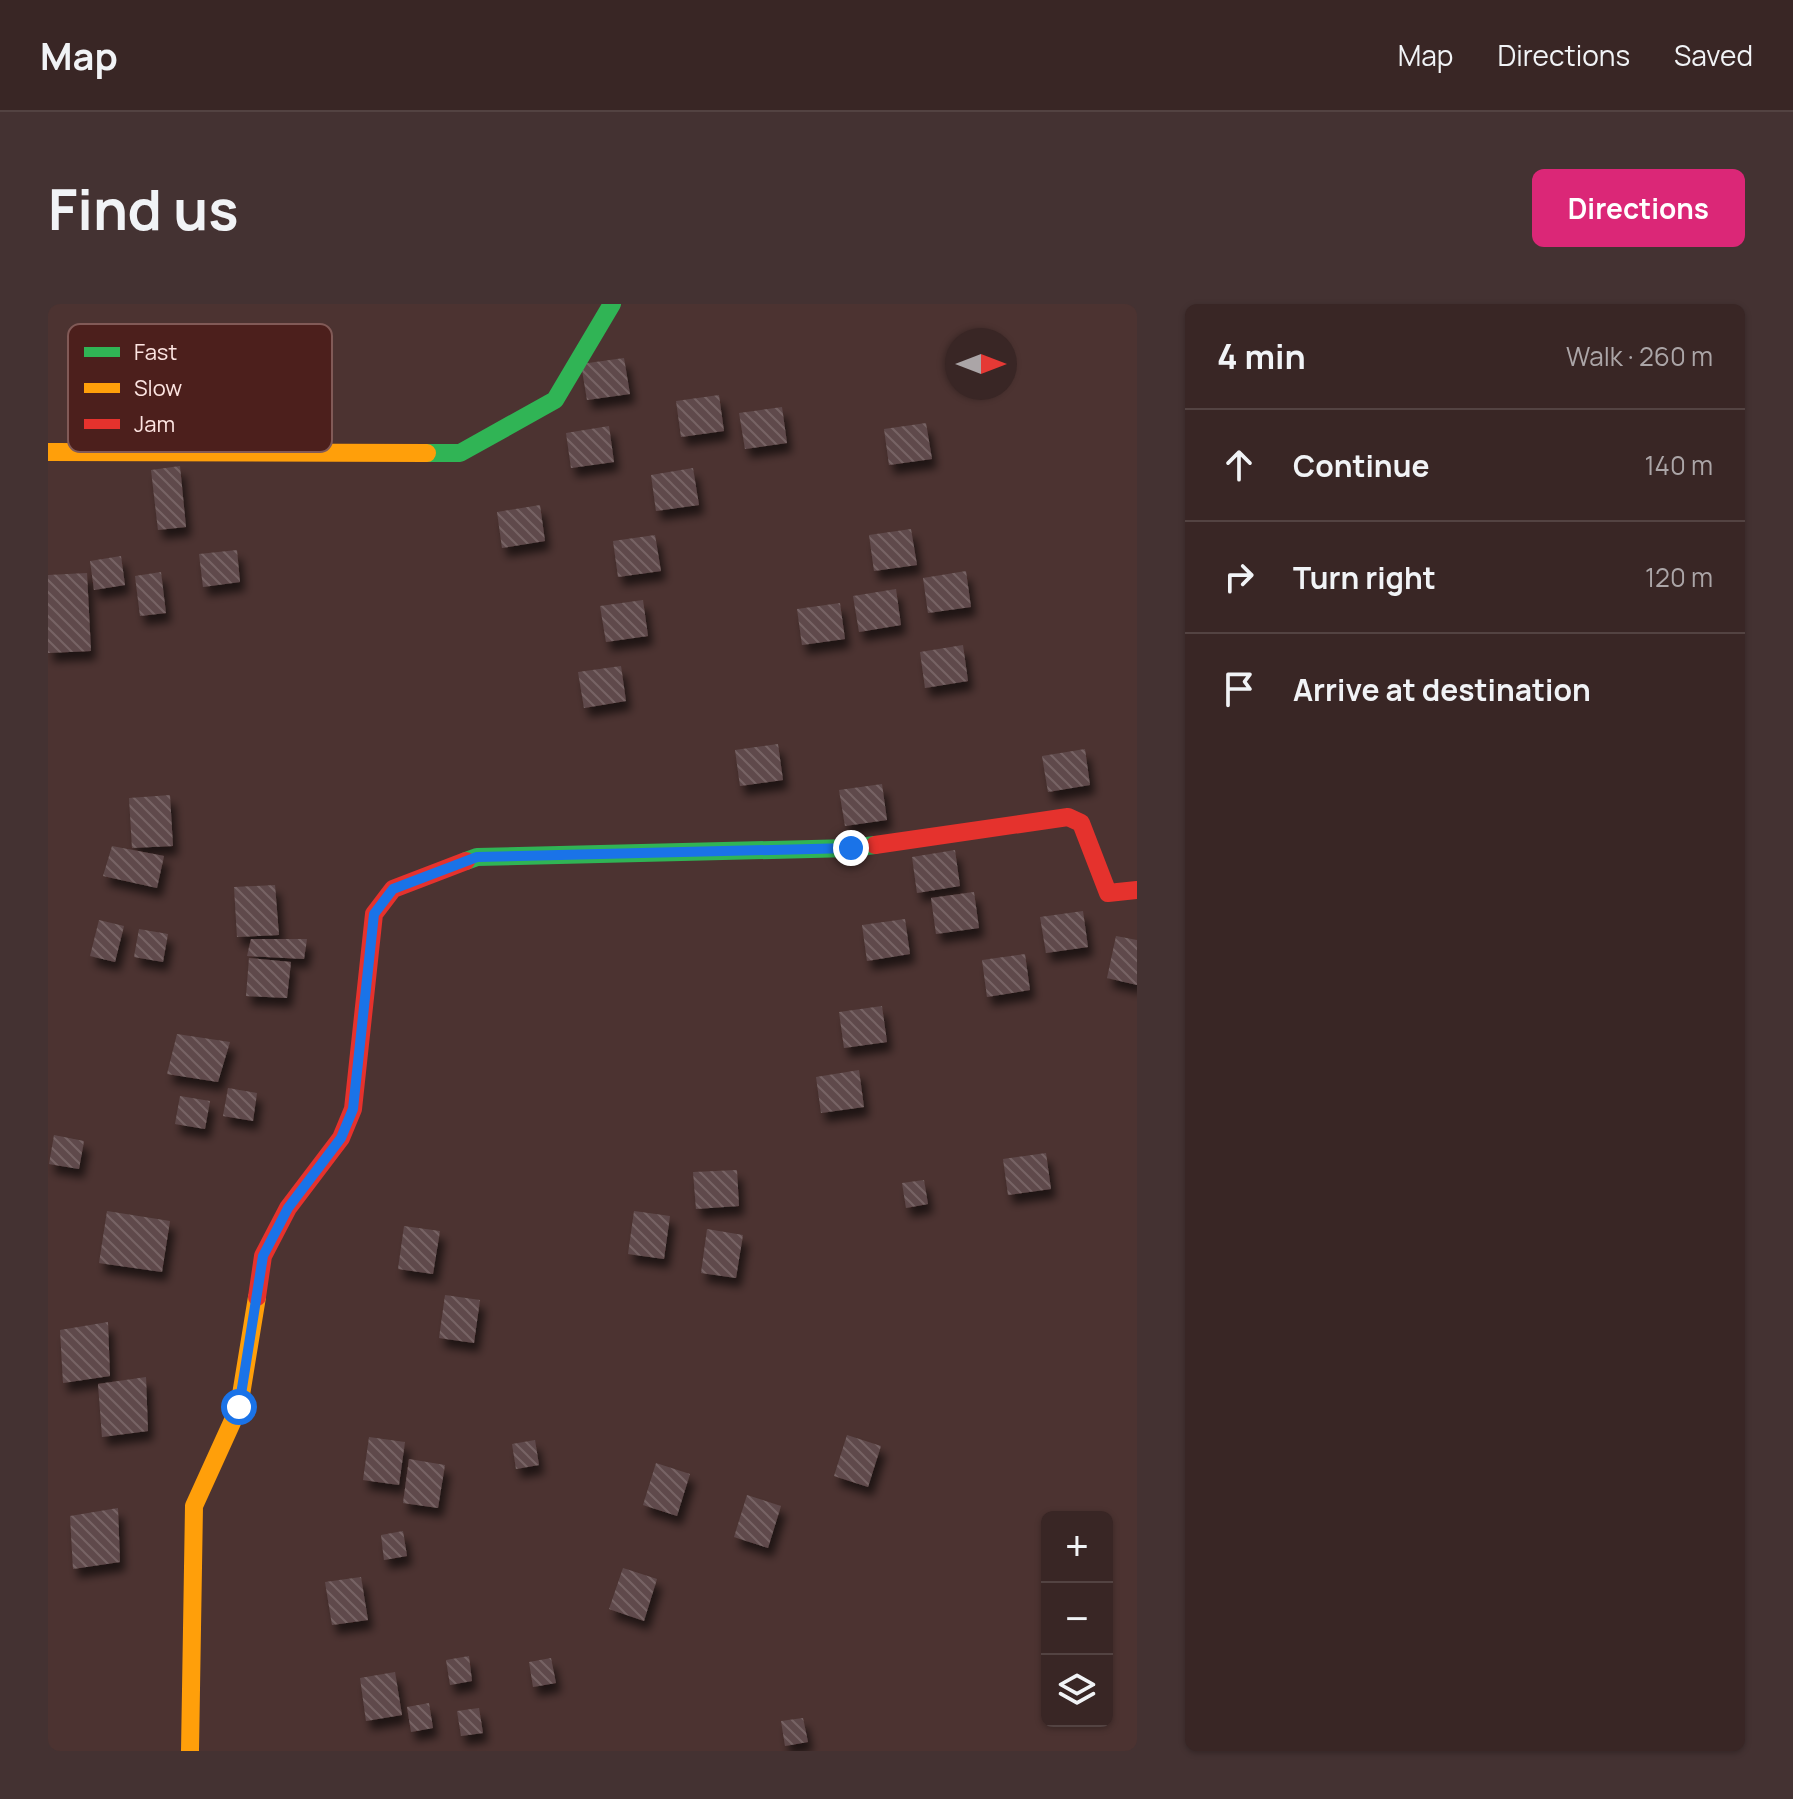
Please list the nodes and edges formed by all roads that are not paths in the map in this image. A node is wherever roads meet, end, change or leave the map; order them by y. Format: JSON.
{"nodes":[{"id":1,"x":612,"y":304,"type":"edge"},
{"id":2,"x":48,"y":452,"type":"edge"},
{"id":3,"x":1137,"y":890,"type":"edge"},
{"id":4,"x":190,"y":1751,"type":"edge"}],
"edges":[{"from":1,"to":2,"type":"street"},
{"from":3,"to":4,"type":"street"}]}
